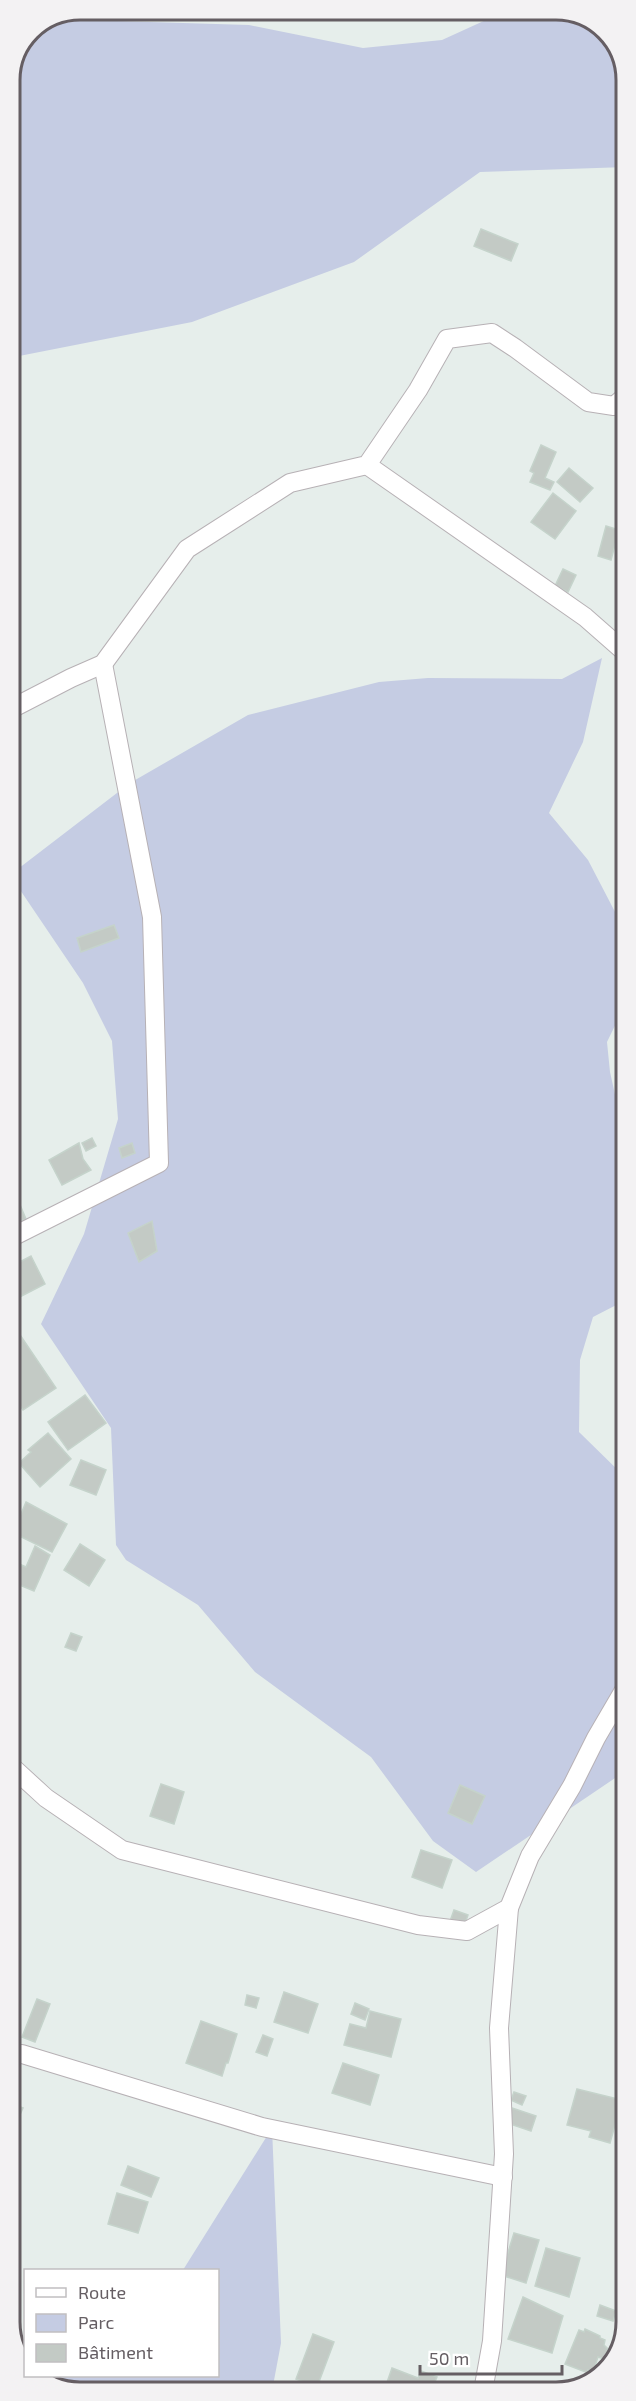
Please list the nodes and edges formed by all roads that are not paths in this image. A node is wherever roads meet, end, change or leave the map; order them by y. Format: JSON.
{"nodes":[{"id":1,"x":616,"y":404,"type":"edge"},
{"id":2,"x":367,"y":465,"type":"junction"},
{"id":3,"x":616,"y":644,"type":"edge"},
{"id":4,"x":103,"y":664,"type":"junction"},
{"id":5,"x":20,"y":704,"type":"edge"},
{"id":6,"x":20,"y":1233,"type":"edge"},
{"id":7,"x":616,"y":1704,"type":"edge"},
{"id":8,"x":20,"y":1774,"type":"edge"},
{"id":9,"x":509,"y":1908,"type":"junction"},
{"id":10,"x":22,"y":2054,"type":"dead end"},
{"id":11,"x":503,"y":2178,"type":"junction"},
{"id":12,"x":485,"y":2382,"type":"edge"}],
"edges":[{"from":1,"to":2,"type":"street"},
{"from":2,"to":3,"type":"street"},
{"from":2,"to":4,"type":"street"},
{"from":4,"to":5,"type":"street"},
{"from":4,"to":6,"type":"street"},
{"from":7,"to":9,"type":"street"},
{"from":8,"to":9,"type":"street"},
{"from":9,"to":11,"type":"street"},
{"from":10,"to":11,"type":"street"},
{"from":11,"to":12,"type":"street"}]}
